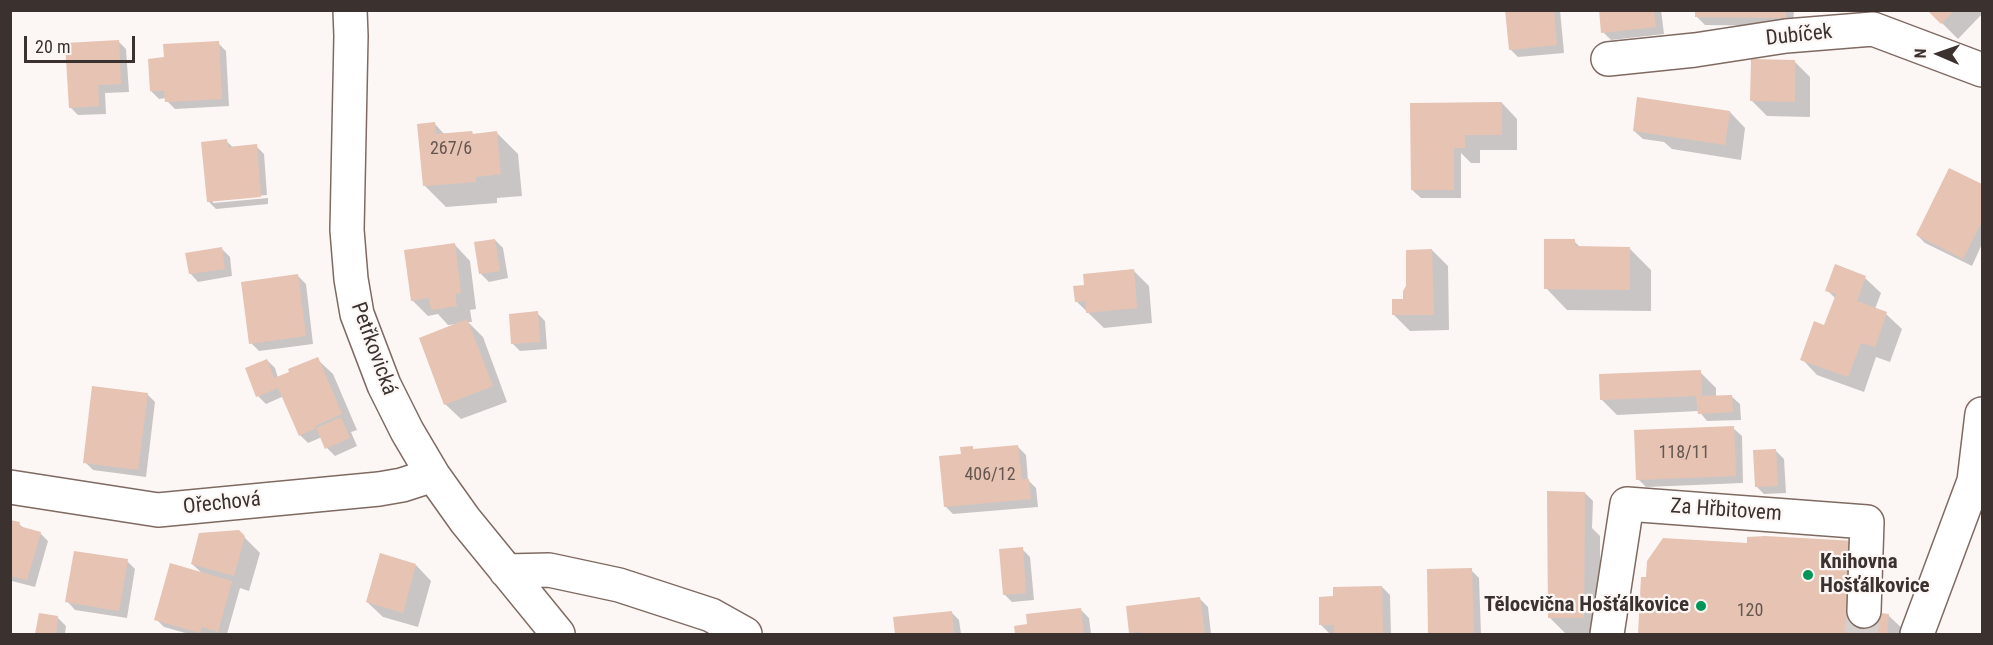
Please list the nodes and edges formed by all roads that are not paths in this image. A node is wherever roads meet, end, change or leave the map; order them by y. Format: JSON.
{"nodes":[{"id":1,"x":350,"y":10,"type":"edge"},
{"id":2,"x":1608,"y":59,"type":"dead end"},
{"id":3,"x":1983,"y":70,"type":"edge"},
{"id":4,"x":1983,"y":414,"type":"edge"},
{"id":5,"x":433,"y":475,"type":"junction"},
{"id":6,"x":1978,"y":482,"type":"edge"},
{"id":7,"x":10,"y":487,"type":"edge"},
{"id":8,"x":506,"y":571,"type":"junction"},
{"id":9,"x":1864,"y":611,"type":"tunnel mouth"},
{"id":10,"x":1607,"y":633,"type":"edge"},
{"id":11,"x":558,"y":634,"type":"edge"},
{"id":12,"x":745,"y":634,"type":"edge"},
{"id":13,"x":1917,"y":634,"type":"edge"}],
"edges":[{"from":1,"to":5,"type":"street","name":"Petřkovická"},
{"from":2,"to":3,"type":"street","name":"Dubíček"},
{"from":4,"to":6,"type":"street"},
{"from":5,"to":7,"type":"street","name":"Ořechová"},
{"from":5,"to":8,"type":"street","name":"Petřkovická"},
{"from":6,"to":13,"type":"street"},
{"from":8,"to":11,"type":"street","name":"Petřkovická"},
{"from":8,"to":12,"type":"street"},
{"from":9,"to":10,"type":"street","name":"Za Hřbitovem"}]}
